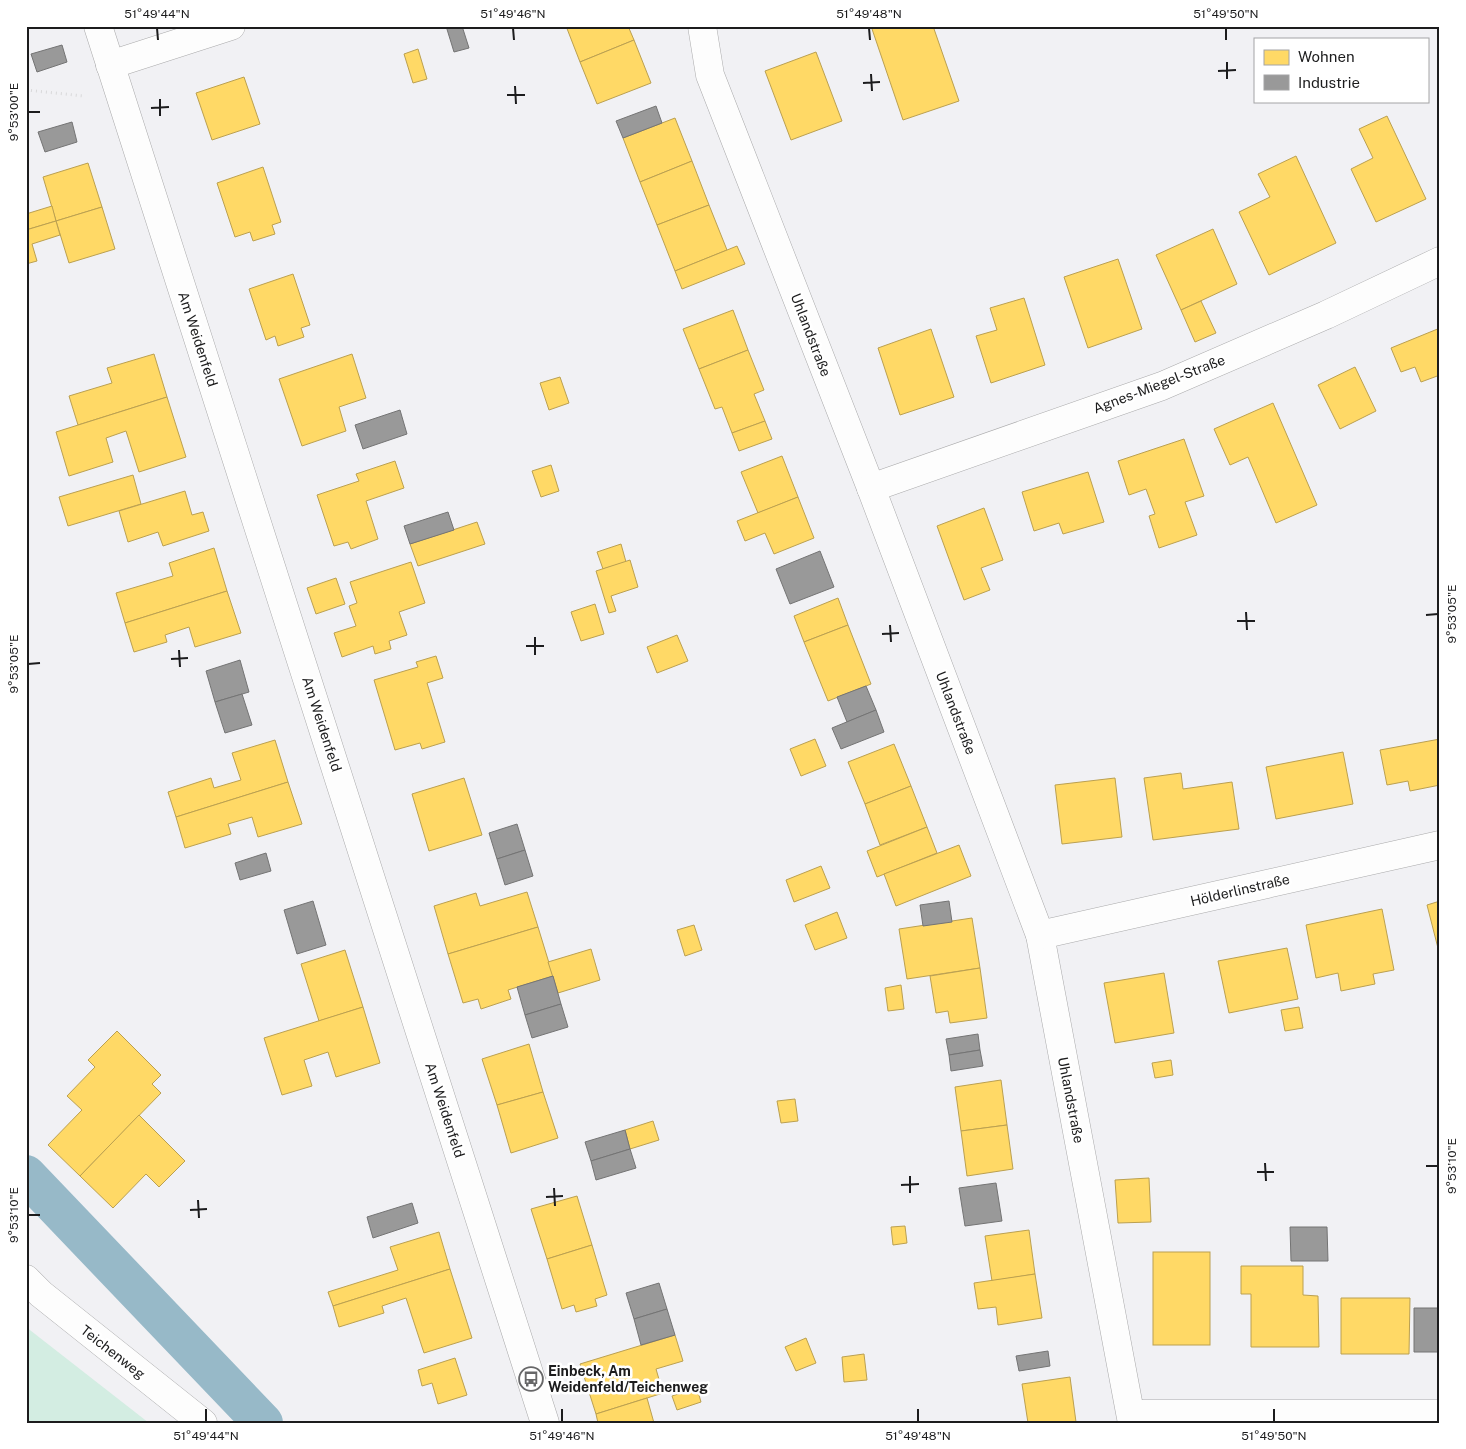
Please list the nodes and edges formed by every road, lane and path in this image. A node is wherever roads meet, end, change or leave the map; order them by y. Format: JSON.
{"nodes":[{"id":1,"x":98,"y":26,"type":"edge"},
{"id":2,"x":231,"y":26,"type":"edge"},
{"id":3,"x":709,"y":29,"type":"edge"},
{"id":4,"x":110,"y":65,"type":"junction"},
{"id":5,"x":26,"y":90,"type":"edge"},
{"id":6,"x":122,"y":100,"type":"junction"},
{"id":7,"x":1440,"y":261,"type":"edge"},
{"id":8,"x":871,"y":488,"type":"junction"},
{"id":9,"x":1440,"y":845,"type":"edge"},
{"id":10,"x":1040,"y":935,"type":"junction"},
{"id":11,"x":26,"y":1279,"type":"edge"},
{"id":12,"x":1440,"y":1414,"type":"edge"},
{"id":13,"x":1131,"y":1418,"type":"edge"},
{"id":14,"x":203,"y":1423,"type":"edge"},
{"id":15,"x":544,"y":1423,"type":"edge"}],
"edges":[{"from":1,"to":4,"type":"street","name":"Am Weidenfeld"},
{"from":2,"to":4,"type":"street"},
{"from":3,"to":8,"type":"street","name":"Uhlandstraße"},
{"from":4,"to":6,"type":"street","name":"Am Weidenfeld"},
{"from":5,"to":6,"type":"path"},
{"from":6,"to":15,"type":"street","name":"Am Weidenfeld"},
{"from":7,"to":8,"type":"street","name":"Agnes-Miegel-Straße"},
{"from":8,"to":10,"type":"street","name":"Uhlandstraße"},
{"from":9,"to":10,"type":"street","name":"Hölderlinstraße"},
{"from":10,"to":13,"type":"street","name":"Uhlandstraße"},
{"from":11,"to":14,"type":"street","name":"Teichenweg"},
{"from":12,"to":13,"type":"street"}]}
